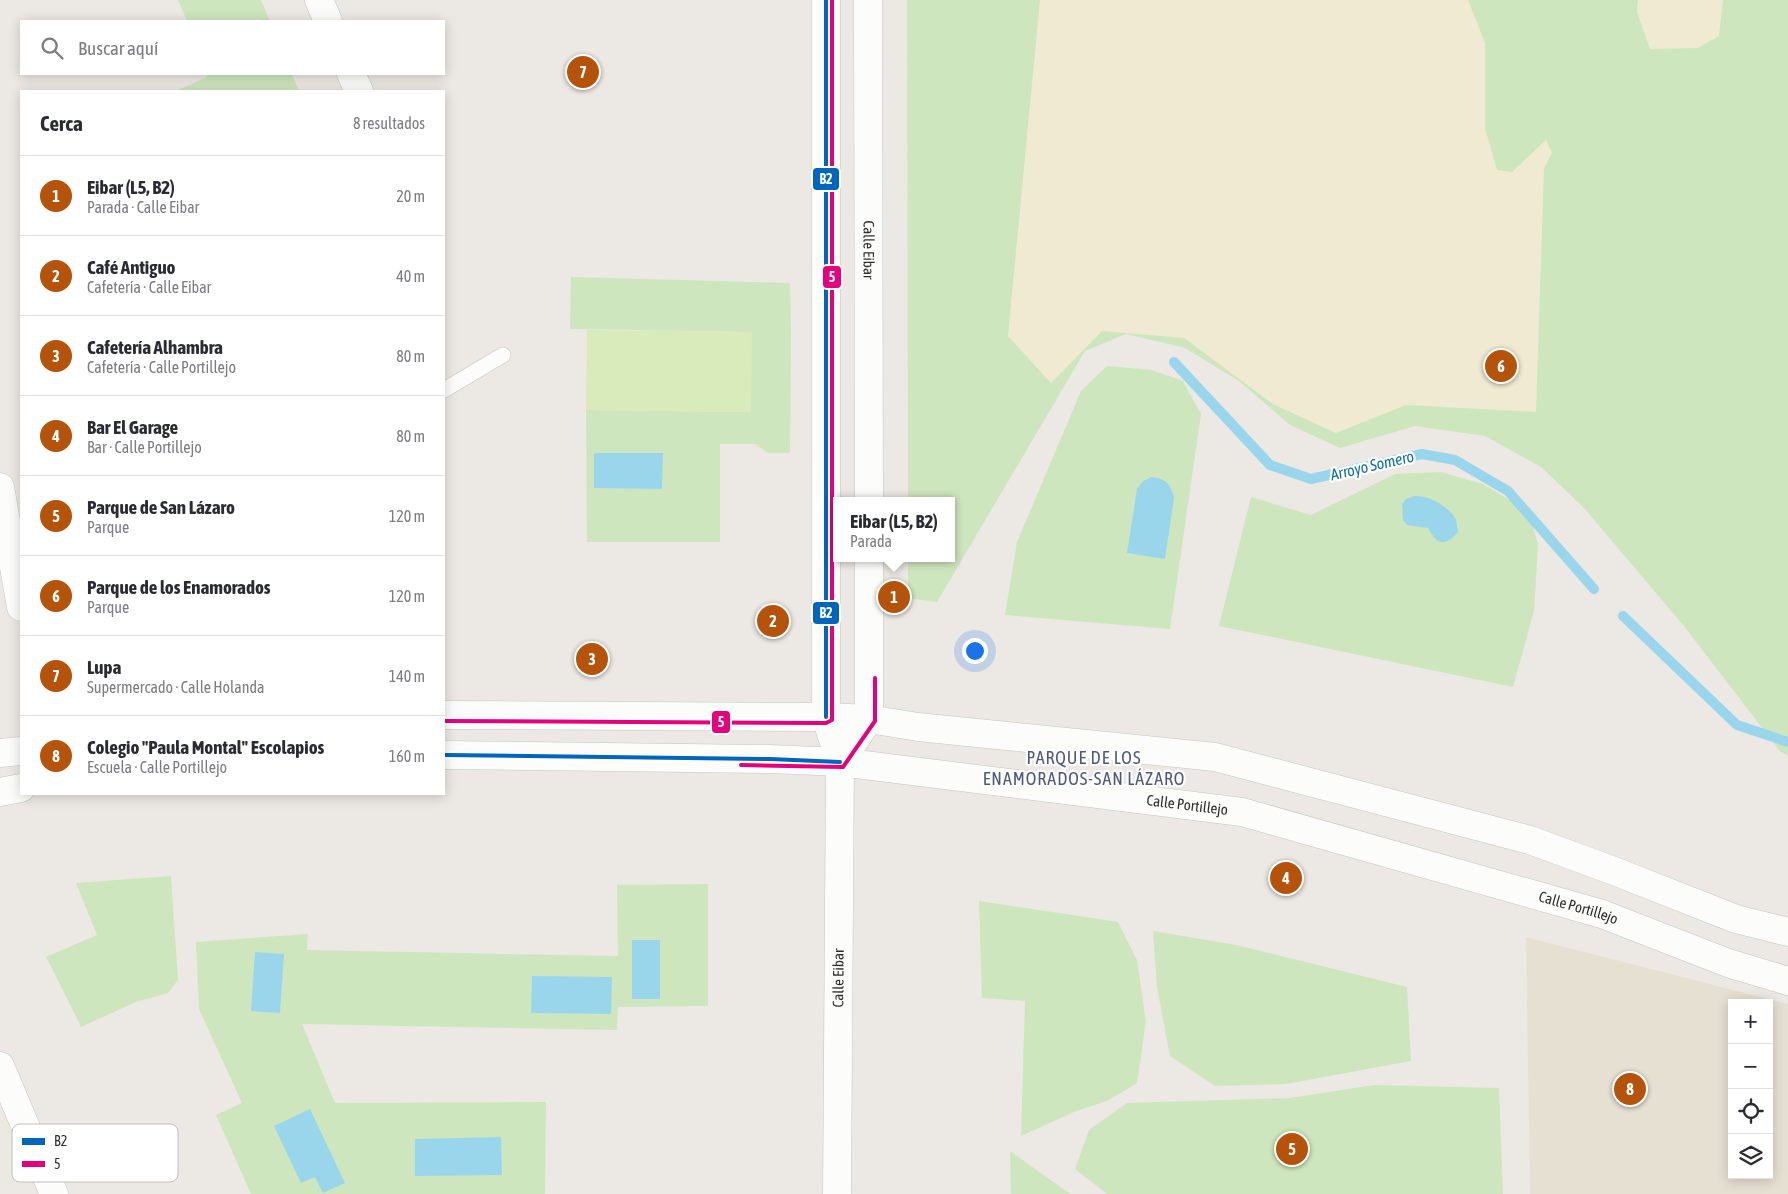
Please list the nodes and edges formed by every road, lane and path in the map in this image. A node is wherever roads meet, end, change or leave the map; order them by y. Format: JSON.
{"nodes":[{"id":1,"x":319,"y":0,"type":"edge"},
{"id":2,"x":826,"y":0,"type":"edge"},
{"id":3,"x":868,"y":0,"type":"edge"},
{"id":4,"x":328,"y":20,"type":"edge"},
{"id":5,"x":352,"y":75,"type":"edge"},
{"id":6,"x":359,"y":90,"type":"edge"},
{"id":7,"x":503,"y":355,"type":"dead end"},
{"id":8,"x":445,"y":389,"type":"edge"},
{"id":9,"x":0,"y":487,"type":"edge"},
{"id":10,"x":869,"y":497,"type":"edge"},
{"id":11,"x":869,"y":562,"type":"edge"},
{"id":12,"x":20,"y":601,"type":"edge"},
{"id":13,"x":445,"y":714,"type":"edge"},
{"id":14,"x":826,"y":717,"type":"junction"},
{"id":15,"x":869,"y":720,"type":"junction"},
{"id":16,"x":20,"y":751,"type":"edge"},
{"id":17,"x":0,"y":753,"type":"edge"},
{"id":18,"x":445,"y":755,"type":"edge"},
{"id":19,"x":840,"y":762,"type":"junction"},
{"id":20,"x":20,"y":788,"type":"edge"},
{"id":21,"x":0,"y":792,"type":"edge"},
{"id":22,"x":1788,"y":932,"type":"edge"},
{"id":23,"x":1788,"y":982,"type":"edge"},
{"id":24,"x":0,"y":1066,"type":"edge"},
{"id":25,"x":24,"y":1124,"type":"edge"},
{"id":26,"x":49,"y":1182,"type":"edge"},
{"id":27,"x":54,"y":1194,"type":"edge"},
{"id":28,"x":837,"y":1194,"type":"edge"}],
"edges":[{"from":1,"to":4,"type":"main road"},
{"from":2,"to":14,"type":"main road","name":"Calle Eibar"},
{"from":3,"to":10,"type":"main road","name":"Calle Eibar"},
{"from":5,"to":6,"type":"main road"},
{"from":7,"to":8,"type":"lane"},
{"from":9,"to":12,"type":"main road"},
{"from":11,"to":15,"type":"main road"},
{"from":13,"to":14,"type":"main road"},
{"from":14,"to":15,"type":"main road"},
{"from":14,"to":19,"type":"main road","name":"Calle Eibar"},
{"from":15,"to":19,"type":"main road"},
{"from":15,"to":22,"type":"main road"},
{"from":16,"to":17,"type":"main road"},
{"from":18,"to":19,"type":"main road","name":"Calle Portillejo"},
{"from":19,"to":23,"type":"main road","name":"Calle Portillejo"},
{"from":19,"to":28,"type":"main road","name":"Calle Eibar"},
{"from":20,"to":21,"type":"main road"},
{"from":24,"to":25,"type":"main road"},
{"from":26,"to":27,"type":"main road"}]}
